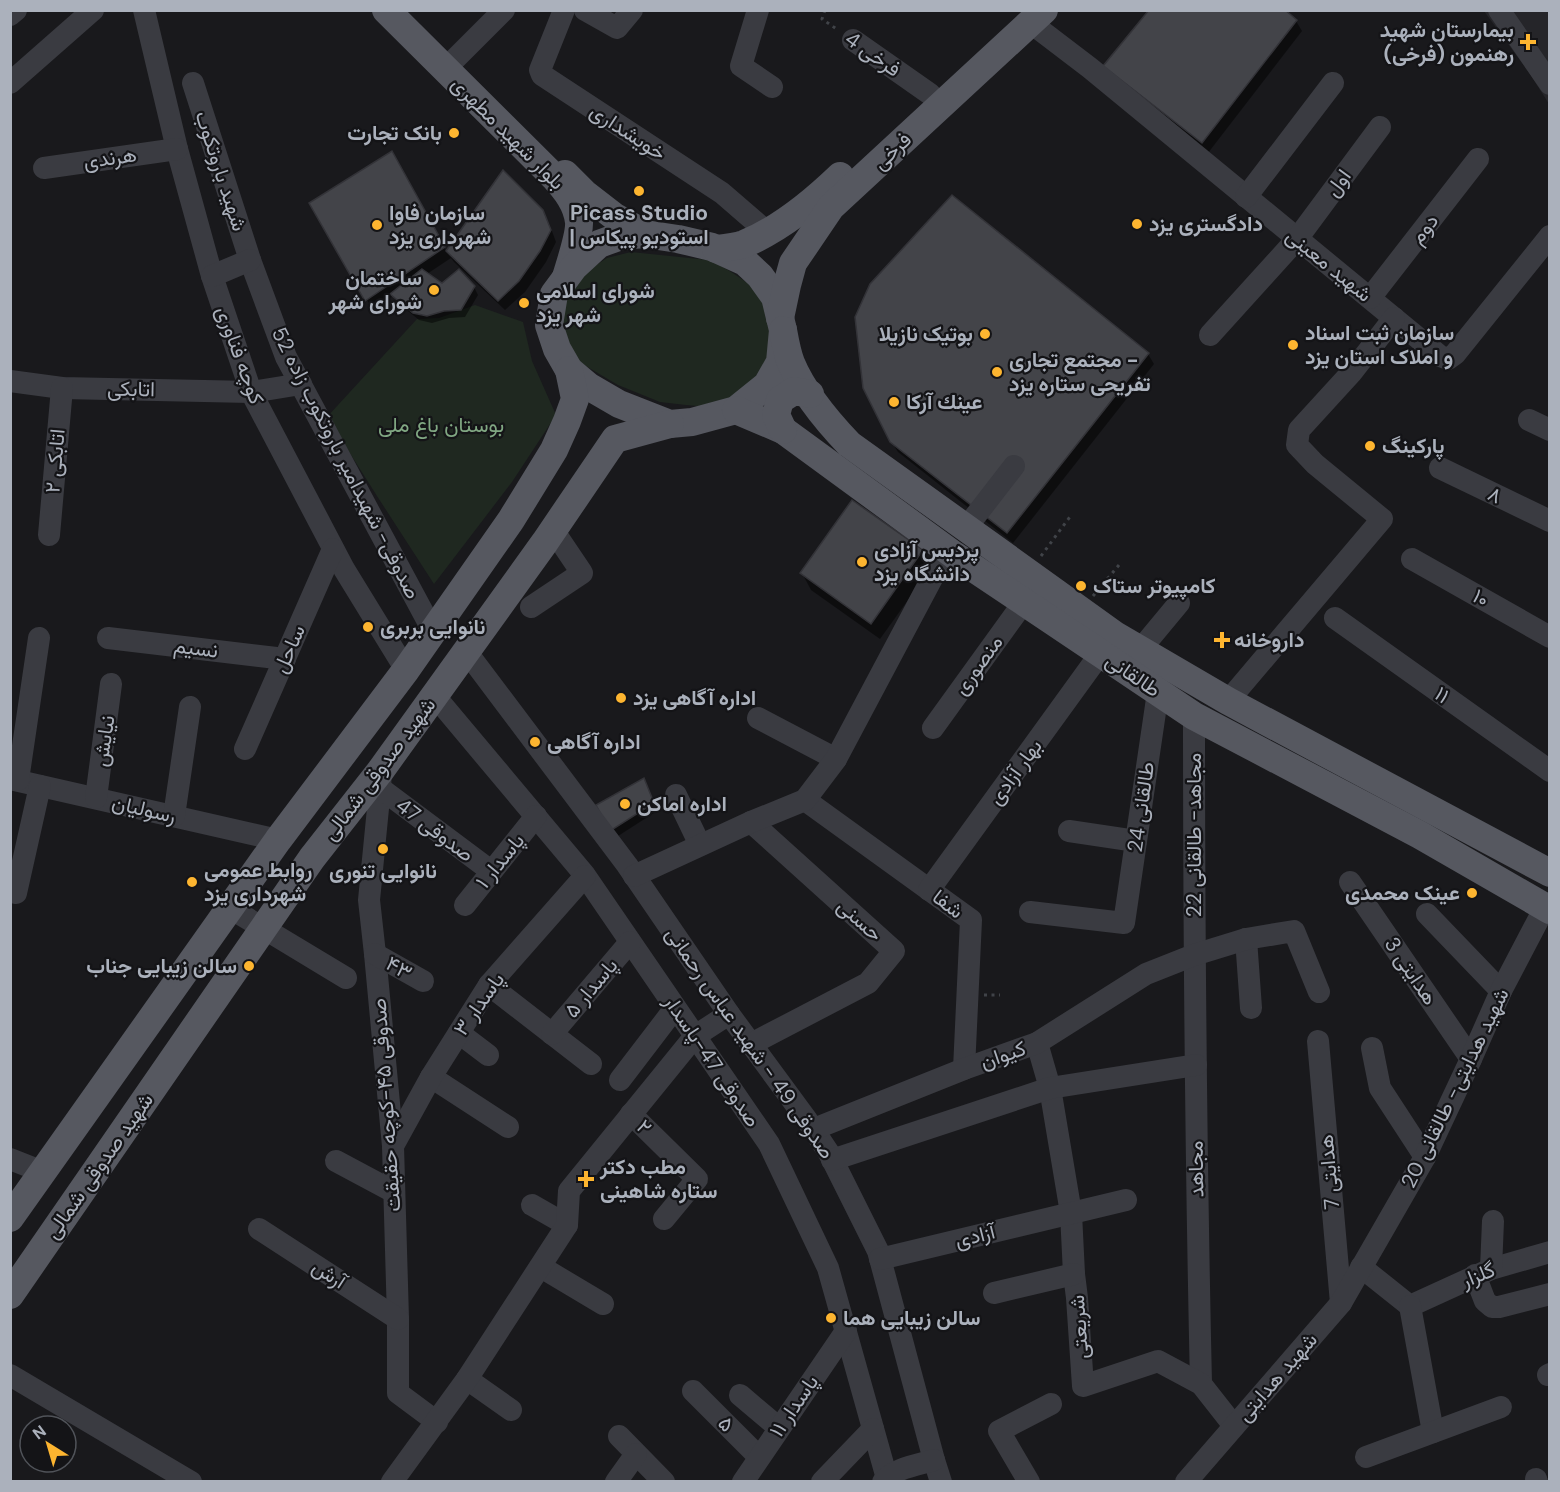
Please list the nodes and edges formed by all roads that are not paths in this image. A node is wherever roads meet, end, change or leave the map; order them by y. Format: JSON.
{"nodes":[{"id":1,"x":16,"y":10,"type":"edge"},
{"id":2,"x":93,"y":10,"type":"edge"},
{"id":3,"x":144,"y":10,"type":"edge"},
{"id":4,"x":386,"y":10,"type":"edge"},
{"id":5,"x":399,"y":10,"type":"edge"},
{"id":6,"x":504,"y":10,"type":"edge"},
{"id":7,"x":564,"y":10,"type":"edge"},
{"id":8,"x":585,"y":10,"type":"edge"},
{"id":9,"x":632,"y":10,"type":"edge"},
{"id":10,"x":758,"y":10,"type":"edge"},
{"id":11,"x":1499,"y":10,"type":"edge"},
{"id":12,"x":10,"y":15,"type":"edge"},
{"id":13,"x":1032,"y":15,"type":"edge"},
{"id":14,"x":853,"y":40,"type":"road end"},
{"id":15,"x":451,"y":63,"type":"junction"},
{"id":16,"x":10,"y":83,"type":"edge"},
{"id":17,"x":193,"y":83,"type":"dead end"},
{"id":18,"x":1333,"y":83,"type":"dead end"},
{"id":19,"x":1550,"y":84,"type":"edge"},
{"id":20,"x":772,"y":87,"type":"dead end"},
{"id":21,"x":930,"y":94,"type":"junction"},
{"id":22,"x":1380,"y":127,"type":"dead end"},
{"id":23,"x":177,"y":149,"type":"junction"},
{"id":24,"x":1478,"y":159,"type":"dead end"},
{"id":25,"x":44,"y":168,"type":"dead end"},
{"id":26,"x":1246,"y":197,"type":"junction"},
{"id":27,"x":767,"y":232,"type":"junction"},
{"id":28,"x":645,"y":234,"type":"junction"},
{"id":29,"x":1550,"y":236,"type":"edge"},
{"id":30,"x":1297,"y":239,"type":"junction"},
{"id":31,"x":716,"y":249,"type":"junction"},
{"id":32,"x":250,"y":260,"type":"junction"},
{"id":33,"x":212,"y":276,"type":"junction"},
{"id":34,"x":566,"y":278,"type":"junction"},
{"id":35,"x":1370,"y":298,"type":"junction"},
{"id":36,"x":1394,"y":318,"type":"junction"},
{"id":37,"x":781,"y":324,"type":"junction"},
{"id":38,"x":1210,"y":335,"type":"dead end"},
{"id":39,"x":569,"y":370,"type":"junction"},
{"id":40,"x":10,"y":381,"type":"edge"},
{"id":41,"x":301,"y":384,"type":"junction"},
{"id":42,"x":62,"y":388,"type":"junction"},
{"id":43,"x":251,"y":392,"type":"junction"},
{"id":44,"x":810,"y":394,"type":"junction"},
{"id":45,"x":736,"y":410,"type":"junction"},
{"id":46,"x":1529,"y":420,"type":"dead end"},
{"id":47,"x":567,"y":421,"type":"junction"},
{"id":48,"x":670,"y":424,"type":"junction"},
{"id":49,"x":783,"y":430,"type":"junction"},
{"id":50,"x":1550,"y":430,"type":"edge"},
{"id":51,"x":615,"y":439,"type":"junction"},
{"id":52,"x":1014,"y":466,"type":"dead end"},
{"id":53,"x":1440,"y":468,"type":"dead end"},
{"id":54,"x":1550,"y":521,"type":"edge"},
{"id":55,"x":966,"y":528,"type":"junction"},
{"id":56,"x":554,"y":530,"type":"junction"},
{"id":57,"x":49,"y":535,"type":"dead end"},
{"id":58,"x":333,"y":549,"type":"junction"},
{"id":59,"x":947,"y":550,"type":"junction"},
{"id":60,"x":1412,"y":559,"type":"dead end"},
{"id":61,"x":1023,"y":602,"type":"junction"},
{"id":62,"x":1179,"y":603,"type":"dead end"},
{"id":63,"x":531,"y":607,"type":"dead end"},
{"id":64,"x":1335,"y":618,"type":"dead end"},
{"id":65,"x":433,"y":631,"type":"junction"},
{"id":66,"x":1550,"y":637,"type":"edge"},
{"id":67,"x":39,"y":638,"type":"dead end"},
{"id":68,"x":108,"y":638,"type":"dead end"},
{"id":69,"x":1140,"y":650,"type":"junction"},
{"id":70,"x":465,"y":651,"type":"junction"},
{"id":71,"x":1101,"y":654,"type":"junction"},
{"id":72,"x":285,"y":658,"type":"junction"},
{"id":73,"x":406,"y":670,"type":"junction"},
{"id":74,"x":111,"y":684,"type":"dead end"},
{"id":75,"x":1158,"y":692,"type":"junction"},
{"id":76,"x":434,"y":695,"type":"junction"},
{"id":77,"x":1228,"y":701,"type":"junction"},
{"id":78,"x":190,"y":707,"type":"dead end"},
{"id":79,"x":1194,"y":716,"type":"junction"},
{"id":80,"x":758,"y":718,"type":"dead end"},
{"id":81,"x":933,"y":729,"type":"dead end"},
{"id":82,"x":245,"y":749,"type":"dead end"},
{"id":83,"x":836,"y":759,"type":"junction"},
{"id":84,"x":1550,"y":771,"type":"edge"},
{"id":85,"x":14,"y":779,"type":"edge"},
{"id":86,"x":380,"y":779,"type":"junction"},
{"id":87,"x":40,"y":786,"type":"junction"},
{"id":88,"x":676,"y":795,"type":"dead end"},
{"id":89,"x":96,"y":798,"type":"junction"},
{"id":90,"x":805,"y":800,"type":"junction"},
{"id":91,"x":174,"y":816,"type":"junction"},
{"id":92,"x":536,"y":816,"type":"junction"},
{"id":93,"x":751,"y":822,"type":"junction"},
{"id":94,"x":1069,"y":831,"type":"dead end"},
{"id":95,"x":278,"y":840,"type":"junction"},
{"id":96,"x":1136,"y":841,"type":"junction"},
{"id":97,"x":700,"y":845,"type":"junction"},
{"id":98,"x":491,"y":871,"type":"junction"},
{"id":99,"x":1549,"y":871,"type":"edge"},
{"id":100,"x":585,"y":876,"type":"junction"},
{"id":101,"x":634,"y":876,"type":"junction"},
{"id":102,"x":1350,"y":882,"type":"dead end"},
{"id":103,"x":929,"y":890,"type":"junction"},
{"id":104,"x":16,"y":893,"type":"dead end"},
{"id":105,"x":465,"y":905,"type":"dead end"},
{"id":106,"x":230,"y":908,"type":"junction"},
{"id":107,"x":1547,"y":908,"type":"edge"},
{"id":108,"x":1030,"y":912,"type":"dead end"},
{"id":109,"x":1427,"y":914,"type":"dead end"},
{"id":110,"x":263,"y":928,"type":"junction"},
{"id":111,"x":1246,"y":939,"type":"junction"},
{"id":112,"x":630,"y":942,"type":"junction"},
{"id":113,"x":375,"y":954,"type":"junction"},
{"id":114,"x":1194,"y":955,"type":"junction"},
{"id":115,"x":346,"y":978,"type":"dead end"},
{"id":116,"x":423,"y":981,"type":"dead end"},
{"id":117,"x":489,"y":985,"type":"junction"},
{"id":118,"x":1502,"y":991,"type":"junction"},
{"id":119,"x":1319,"y":992,"type":"dead end"},
{"id":120,"x":675,"y":1008,"type":"junction"},
{"id":121,"x":1251,"y":1008,"type":"dead end"},
{"id":122,"x":729,"y":1014,"type":"junction"},
{"id":123,"x":459,"y":1032,"type":"junction"},
{"id":124,"x":552,"y":1034,"type":"junction"},
{"id":125,"x":695,"y":1036,"type":"junction"},
{"id":126,"x":1318,"y":1041,"type":"dead end"},
{"id":127,"x":1037,"y":1043,"type":"junction"},
{"id":128,"x":751,"y":1044,"type":"junction"},
{"id":129,"x":1372,"y":1048,"type":"dead end"},
{"id":130,"x":488,"y":1055,"type":"dead end"},
{"id":131,"x":1471,"y":1059,"type":"junction"},
{"id":132,"x":591,"y":1064,"type":"dead end"},
{"id":133,"x":1196,"y":1065,"type":"junction"},
{"id":134,"x":964,"y":1069,"type":"junction"},
{"id":135,"x":431,"y":1077,"type":"junction"},
{"id":136,"x":620,"y":1080,"type":"dead end"},
{"id":137,"x":1050,"y":1088,"type":"junction"},
{"id":138,"x":631,"y":1114,"type":"junction"},
{"id":139,"x":508,"y":1127,"type":"dead end"},
{"id":140,"x":814,"y":1129,"type":"junction"},
{"id":141,"x":393,"y":1146,"type":"junction"},
{"id":142,"x":1425,"y":1157,"type":"junction"},
{"id":143,"x":10,"y":1160,"type":"edge"},
{"id":144,"x":832,"y":1160,"type":"junction"},
{"id":145,"x":336,"y":1161,"type":"dead end"},
{"id":146,"x":43,"y":1172,"type":"junction"},
{"id":147,"x":394,"y":1192,"type":"junction"},
{"id":148,"x":1126,"y":1200,"type":"dead end"},
{"id":149,"x":532,"y":1205,"type":"dead end"},
{"id":150,"x":1071,"y":1213,"type":"junction"},
{"id":151,"x":10,"y":1218,"type":"edge"},
{"id":152,"x":664,"y":1219,"type":"dead end"},
{"id":153,"x":1493,"y":1221,"type":"dead end"},
{"id":154,"x":567,"y":1225,"type":"junction"},
{"id":155,"x":259,"y":1229,"type":"dead end"},
{"id":156,"x":1550,"y":1252,"type":"edge"},
{"id":157,"x":880,"y":1259,"type":"junction"},
{"id":158,"x":541,"y":1267,"type":"junction"},
{"id":159,"x":1361,"y":1267,"type":"junction"},
{"id":160,"x":1483,"y":1272,"type":"junction"},
{"id":161,"x":1074,"y":1274,"type":"junction"},
{"id":162,"x":994,"y":1293,"type":"dead end"},
{"id":163,"x":1550,"y":1294,"type":"edge"},
{"id":164,"x":10,"y":1295,"type":"edge"},
{"id":165,"x":1341,"y":1303,"type":"junction"},
{"id":166,"x":603,"y":1304,"type":"dead end"},
{"id":167,"x":1410,"y":1306,"type":"junction"},
{"id":168,"x":398,"y":1319,"type":"junction"},
{"id":169,"x":846,"y":1331,"type":"junction"},
{"id":170,"x":10,"y":1375,"type":"edge"},
{"id":171,"x":468,"y":1379,"type":"junction"},
{"id":172,"x":1201,"y":1384,"type":"junction"},
{"id":173,"x":693,"y":1391,"type":"dead end"},
{"id":174,"x":740,"y":1395,"type":"dead end"},
{"id":175,"x":1050,"y":1404,"type":"dead end"},
{"id":176,"x":1501,"y":1407,"type":"dead end"},
{"id":177,"x":512,"y":1410,"type":"dead end"},
{"id":178,"x":437,"y":1422,"type":"junction"},
{"id":179,"x":1234,"y":1426,"type":"junction"},
{"id":180,"x":779,"y":1428,"type":"junction"},
{"id":181,"x":873,"y":1429,"type":"junction"},
{"id":182,"x":1433,"y":1432,"type":"junction"},
{"id":183,"x":619,"y":1436,"type":"dead end"},
{"id":184,"x":636,"y":1454,"type":"junction"},
{"id":185,"x":759,"y":1457,"type":"junction"},
{"id":186,"x":1366,"y":1457,"type":"dead end"},
{"id":187,"x":929,"y":1462,"type":"junction"},
{"id":188,"x":889,"y":1478,"type":"edge"},
{"id":189,"x":191,"y":1482,"type":"edge"},
{"id":190,"x":392,"y":1482,"type":"edge"},
{"id":191,"x":616,"y":1482,"type":"edge"},
{"id":192,"x":664,"y":1482,"type":"edge"},
{"id":193,"x":742,"y":1482,"type":"edge"},
{"id":194,"x":822,"y":1482,"type":"edge"},
{"id":195,"x":941,"y":1482,"type":"edge"},
{"id":196,"x":1029,"y":1482,"type":"edge"},
{"id":197,"x":1186,"y":1482,"type":"edge"}],
"edges":[{"from":1,"to":12,"type":"street"},
{"from":2,"to":16,"type":"street"},
{"from":3,"to":23,"type":"street","name":"کوچه فناوری"},
{"from":4,"to":34,"type":"main road","name":"بلوار شهید مطهری"},
{"from":5,"to":15,"type":"main road","name":"بلوار شهید مطهری"},
{"from":6,"to":15,"type":"street"},
{"from":7,"to":27,"type":"street","name":"خویشداری"},
{"from":8,"to":9,"type":"street"},
{"from":10,"to":20,"type":"street"},
{"from":11,"to":19,"type":"street"},
{"from":13,"to":21,"type":"main road","name":"فرخی"},
{"from":13,"to":26,"type":"street","name":"شهید معینی"},
{"from":13,"to":37,"type":"main road","name":"فرخی"},
{"from":14,"to":21,"type":"street","name":"فرخی 4"},
{"from":15,"to":28,"type":"main road","name":"بلوار شهید مطهری"},
{"from":17,"to":32,"type":"street","name":"شهید باروتکوب"},
{"from":18,"to":26,"type":"street"},
{"from":21,"to":27,"type":"main road","name":"فرخی"},
{"from":22,"to":30,"type":"street","name":"اول"},
{"from":23,"to":25,"type":"street","name":"هرندی"},
{"from":23,"to":33,"type":"street","name":"کوچه فناوری"},
{"from":24,"to":35,"type":"street","name":"دوم"},
{"from":26,"to":30,"type":"street","name":"شهید معینی"},
{"from":27,"to":31,"type":"main road","name":"فرخی"},
{"from":28,"to":31,"type":"main road"},
{"from":28,"to":34,"type":"main road"},
{"from":29,"to":36,"type":"street","name":"شهید معینی"},
{"from":30,"to":35,"type":"street","name":"شهید معینی"},
{"from":30,"to":38,"type":"street","name":"اول"},
{"from":31,"to":37,"type":"main road"},
{"from":32,"to":33,"type":"street"},
{"from":32,"to":41,"type":"street","name":"52 صدوقی- شهیدامیر باروتکوب زاده"},
{"from":33,"to":43,"type":"street","name":"کوچه فناوری"},
{"from":34,"to":39,"type":"main road"},
{"from":35,"to":36,"type":"street","name":"شهید معینی"},
{"from":36,"to":77,"type":"street"},
{"from":37,"to":44,"type":"main road","name":"طالقانی"},
{"from":37,"to":45,"type":"main road"},
{"from":39,"to":47,"type":"main road","name":"شهید صدوقی شمالی"},
{"from":39,"to":48,"type":"main road"},
{"from":40,"to":42,"type":"street","name":"اتابکی"},
{"from":41,"to":43,"type":"street","name":"اتابکی"},
{"from":41,"to":65,"type":"street","name":"52 صدوقی- شهیدامیر باروتکوب زاده"},
{"from":42,"to":43,"type":"street","name":"اتابکی"},
{"from":42,"to":57,"type":"street","name":"اتابکی ۲"},
{"from":43,"to":58,"type":"street","name":"کوچه فناوری"},
{"from":44,"to":49,"type":"main road"},
{"from":44,"to":55,"type":"main road","name":"طالقانی"},
{"from":45,"to":48,"type":"main road"},
{"from":45,"to":49,"type":"main road","name":"طالقانی"},
{"from":46,"to":50,"type":"street"},
{"from":47,"to":51,"type":"main road"},
{"from":47,"to":65,"type":"main road","name":"شهید صدوقی شمالی"},
{"from":48,"to":51,"type":"main road"},
{"from":49,"to":59,"type":"main road","name":"طالقانی"},
{"from":51,"to":56,"type":"main road","name":"شهید صدوقی شمالی"},
{"from":52,"to":55,"type":"street"},
{"from":53,"to":54,"type":"street","name":"۸"},
{"from":55,"to":69,"type":"main road","name":"طالقانی"},
{"from":56,"to":63,"type":"street"},
{"from":56,"to":70,"type":"main road","name":"شهید صدوقی شمالی"},
{"from":58,"to":72,"type":"street","name":"ساحل"},
{"from":58,"to":73,"type":"street","name":"کوچه فناوری"},
{"from":59,"to":61,"type":"main road","name":"طالقانی"},
{"from":59,"to":83,"type":"street"},
{"from":60,"to":66,"type":"street","name":"۱۰"},
{"from":61,"to":71,"type":"main road","name":"طالقانی"},
{"from":61,"to":81,"type":"street","name":"منصوری"},
{"from":62,"to":69,"type":"street"},
{"from":64,"to":84,"type":"street","name":"۱۱"},
{"from":65,"to":73,"type":"main road","name":"شهید صدوقی شمالی"},
{"from":67,"to":85,"type":"street"},
{"from":68,"to":72,"type":"street","name":"نسیم"},
{"from":69,"to":77,"type":"main road","name":"طالقانی"},
{"from":70,"to":76,"type":"main road","name":"شهید صدوقی شمالی"},
{"from":70,"to":101,"type":"street","name":"صدوقی 49 - شهید عباس رحمانی"},
{"from":71,"to":75,"type":"main road","name":"طالقانی"},
{"from":71,"to":103,"type":"street","name":"بهار آزادی"},
{"from":72,"to":82,"type":"street","name":"ساحل"},
{"from":73,"to":95,"type":"main road","name":"شهید صدوقی شمالی"},
{"from":74,"to":89,"type":"street","name":"نیایش"},
{"from":75,"to":79,"type":"main road","name":"طالقانی"},
{"from":75,"to":96,"type":"street","name":"طالقانی 24"},
{"from":76,"to":86,"type":"main road","name":"شهید صدوقی شمالی"},
{"from":76,"to":92,"type":"street","name":"صدوقی 47-پاسدار"},
{"from":77,"to":99,"type":"main road","name":"طالقانی"},
{"from":78,"to":91,"type":"street"},
{"from":79,"to":107,"type":"main road","name":"طالقانی"},
{"from":79,"to":114,"type":"street","name":"مجاهد- طالقانی 22"},
{"from":80,"to":83,"type":"street"},
{"from":83,"to":90,"type":"street"},
{"from":85,"to":87,"type":"street","name":"رسولیان"},
{"from":86,"to":98,"type":"street","name":"صدوقی 47"},
{"from":86,"to":110,"type":"main road","name":"شهید صدوقی شمالی"},
{"from":86,"to":113,"type":"street","name":"صدوقی ۴۵-کوچه حقیقت"},
{"from":87,"to":89,"type":"street","name":"رسولیان"},
{"from":87,"to":104,"type":"street"},
{"from":88,"to":97,"type":"street"},
{"from":89,"to":91,"type":"street","name":"رسولیان"},
{"from":90,"to":93,"type":"street"},
{"from":90,"to":103,"type":"street","name":"شفا"},
{"from":91,"to":95,"type":"street","name":"رسولیان"},
{"from":92,"to":98,"type":"street","name":"پاسدار ۱"},
{"from":92,"to":100,"type":"street","name":"صدوقی 47-پاسدار"},
{"from":93,"to":97,"type":"street"},
{"from":93,"to":128,"type":"street","name":"حسنی"},
{"from":94,"to":96,"type":"street"},
{"from":95,"to":106,"type":"main road","name":"شهید صدوقی شمالی"},
{"from":96,"to":108,"type":"street","name":"طالقانی 24"},
{"from":97,"to":101,"type":"street"},
{"from":98,"to":105,"type":"street","name":"پاسدار ۱"},
{"from":100,"to":112,"type":"street","name":"صدوقی 47-پاسدار"},
{"from":100,"to":117,"type":"street","name":"پاسدار ۳"},
{"from":101,"to":122,"type":"street","name":"صدوقی 49 - شهید عباس رحمانی"},
{"from":102,"to":131,"type":"street","name":"هدایتی 3"},
{"from":103,"to":134,"type":"street","name":"شفا"},
{"from":106,"to":110,"type":"street"},
{"from":106,"to":146,"type":"main road","name":"شهید صدوقی شمالی"},
{"from":107,"to":118,"type":"street","name":"شهید هدایتی- طالقانی 20"},
{"from":109,"to":118,"type":"street"},
{"from":110,"to":115,"type":"street"},
{"from":110,"to":164,"type":"main road","name":"شهید صدوقی شمالی"},
{"from":111,"to":114,"type":"street"},
{"from":111,"to":119,"type":"street"},
{"from":111,"to":121,"type":"street"},
{"from":112,"to":120,"type":"street","name":"صدوقی 47-پاسدار"},
{"from":112,"to":124,"type":"street","name":"پاسدار ۵"},
{"from":113,"to":116,"type":"street","name":"۴۳"},
{"from":113,"to":141,"type":"street","name":"صدوقی ۴۵-کوچه حقیقت"},
{"from":114,"to":127,"type":"street"},
{"from":114,"to":133,"type":"street","name":"مجاهد"},
{"from":117,"to":123,"type":"street","name":"پاسدار ۳"},
{"from":117,"to":124,"type":"street"},
{"from":118,"to":131,"type":"street","name":"شهید هدایتی- طالقانی 20"},
{"from":120,"to":125,"type":"street","name":"صدوقی 47-پاسدار"},
{"from":120,"to":136,"type":"street"},
{"from":122,"to":125,"type":"street"},
{"from":122,"to":128,"type":"street","name":"صدوقی 49 - شهید عباس رحمانی"},
{"from":123,"to":130,"type":"street"},
{"from":123,"to":135,"type":"street","name":"پاسدار ۳"},
{"from":124,"to":132,"type":"street"},
{"from":125,"to":138,"type":"street"},
{"from":125,"to":169,"type":"street","name":"صدوقی 47-پاسدار"},
{"from":126,"to":165,"type":"street","name":"هدایتی 7"},
{"from":127,"to":134,"type":"street","name":"کیوان"},
{"from":127,"to":137,"type":"street","name":"کیوان"},
{"from":128,"to":140,"type":"street","name":"صدوقی 49 - شهید عباس رحمانی"},
{"from":129,"to":142,"type":"street"},
{"from":131,"to":142,"type":"street","name":"شهید هدایتی- طالقانی 20"},
{"from":133,"to":137,"type":"street"},
{"from":133,"to":172,"type":"street","name":"مجاهد"},
{"from":134,"to":140,"type":"street","name":"کیوان"},
{"from":135,"to":139,"type":"street"},
{"from":135,"to":141,"type":"street","name":"پاسدار ۳"},
{"from":137,"to":144,"type":"street"},
{"from":137,"to":150,"type":"street","name":"شریعتی"},
{"from":138,"to":152,"type":"street","name":"۲"},
{"from":138,"to":154,"type":"street"},
{"from":140,"to":144,"type":"street","name":"صدوقی 49 - شهید عباس رحمانی"},
{"from":141,"to":147,"type":"street","name":"صدوقی ۴۵-کوچه حقیقت"},
{"from":142,"to":159,"type":"street","name":"شهید هدایتی- طالقانی 20"},
{"from":143,"to":146,"type":"street"},
{"from":144,"to":157,"type":"street","name":"صدوقی 49 - شهید عباس رحمانی"},
{"from":145,"to":147,"type":"street"},
{"from":146,"to":151,"type":"main road","name":"شهید صدوقی شمالی"},
{"from":147,"to":168,"type":"street","name":"صدوقی ۴۵-کوچه حقیقت"},
{"from":148,"to":150,"type":"street","name":"آزادی"},
{"from":149,"to":154,"type":"street"},
{"from":150,"to":157,"type":"street","name":"آزادی"},
{"from":150,"to":161,"type":"street","name":"شریعتی"},
{"from":153,"to":160,"type":"street"},
{"from":154,"to":158,"type":"street"},
{"from":155,"to":168,"type":"street","name":"آرش"},
{"from":156,"to":160,"type":"street","name":"گلزار"},
{"from":157,"to":187,"type":"street","name":"صدوقی 49 - شهید عباس رحمانی"},
{"from":158,"to":166,"type":"street"},
{"from":158,"to":171,"type":"street"},
{"from":159,"to":165,"type":"street","name":"شهید هدایتی"},
{"from":159,"to":167,"type":"street"},
{"from":160,"to":163,"type":"street"},
{"from":160,"to":167,"type":"street","name":"گلزار"},
{"from":161,"to":162,"type":"street"},
{"from":161,"to":172,"type":"street","name":"شریعتی"},
{"from":165,"to":179,"type":"street","name":"شهید هدایتی"},
{"from":167,"to":182,"type":"street"},
{"from":168,"to":178,"type":"street","name":"صدوقی ۴۵-کوچه حقیقت"},
{"from":169,"to":180,"type":"street","name":"پاسدار ۱۱"},
{"from":169,"to":181,"type":"street","name":"صدوقی 47-پاسدار"},
{"from":170,"to":189,"type":"street"},
{"from":171,"to":177,"type":"street"},
{"from":171,"to":178,"type":"street"},
{"from":172,"to":179,"type":"street","name":"شریعتی"},
{"from":173,"to":185,"type":"street","name":"۵"},
{"from":174,"to":180,"type":"street"},
{"from":175,"to":196,"type":"street"},
{"from":176,"to":182,"type":"street"},
{"from":178,"to":190,"type":"street"},
{"from":179,"to":197,"type":"street","name":"شهید هدایتی"},
{"from":180,"to":185,"type":"street","name":"پاسدار ۱۱"},
{"from":181,"to":188,"type":"street","name":"صدوقی 47-پاسدار"},
{"from":181,"to":194,"type":"street"},
{"from":182,"to":186,"type":"street"},
{"from":183,"to":184,"type":"street"},
{"from":184,"to":191,"type":"street"},
{"from":184,"to":192,"type":"street"},
{"from":185,"to":193,"type":"street","name":"پاسدار ۱۱"},
{"from":187,"to":188,"type":"street"},
{"from":187,"to":195,"type":"street","name":"صدوقی 49 - شهید عباس رحمانی"}]}
